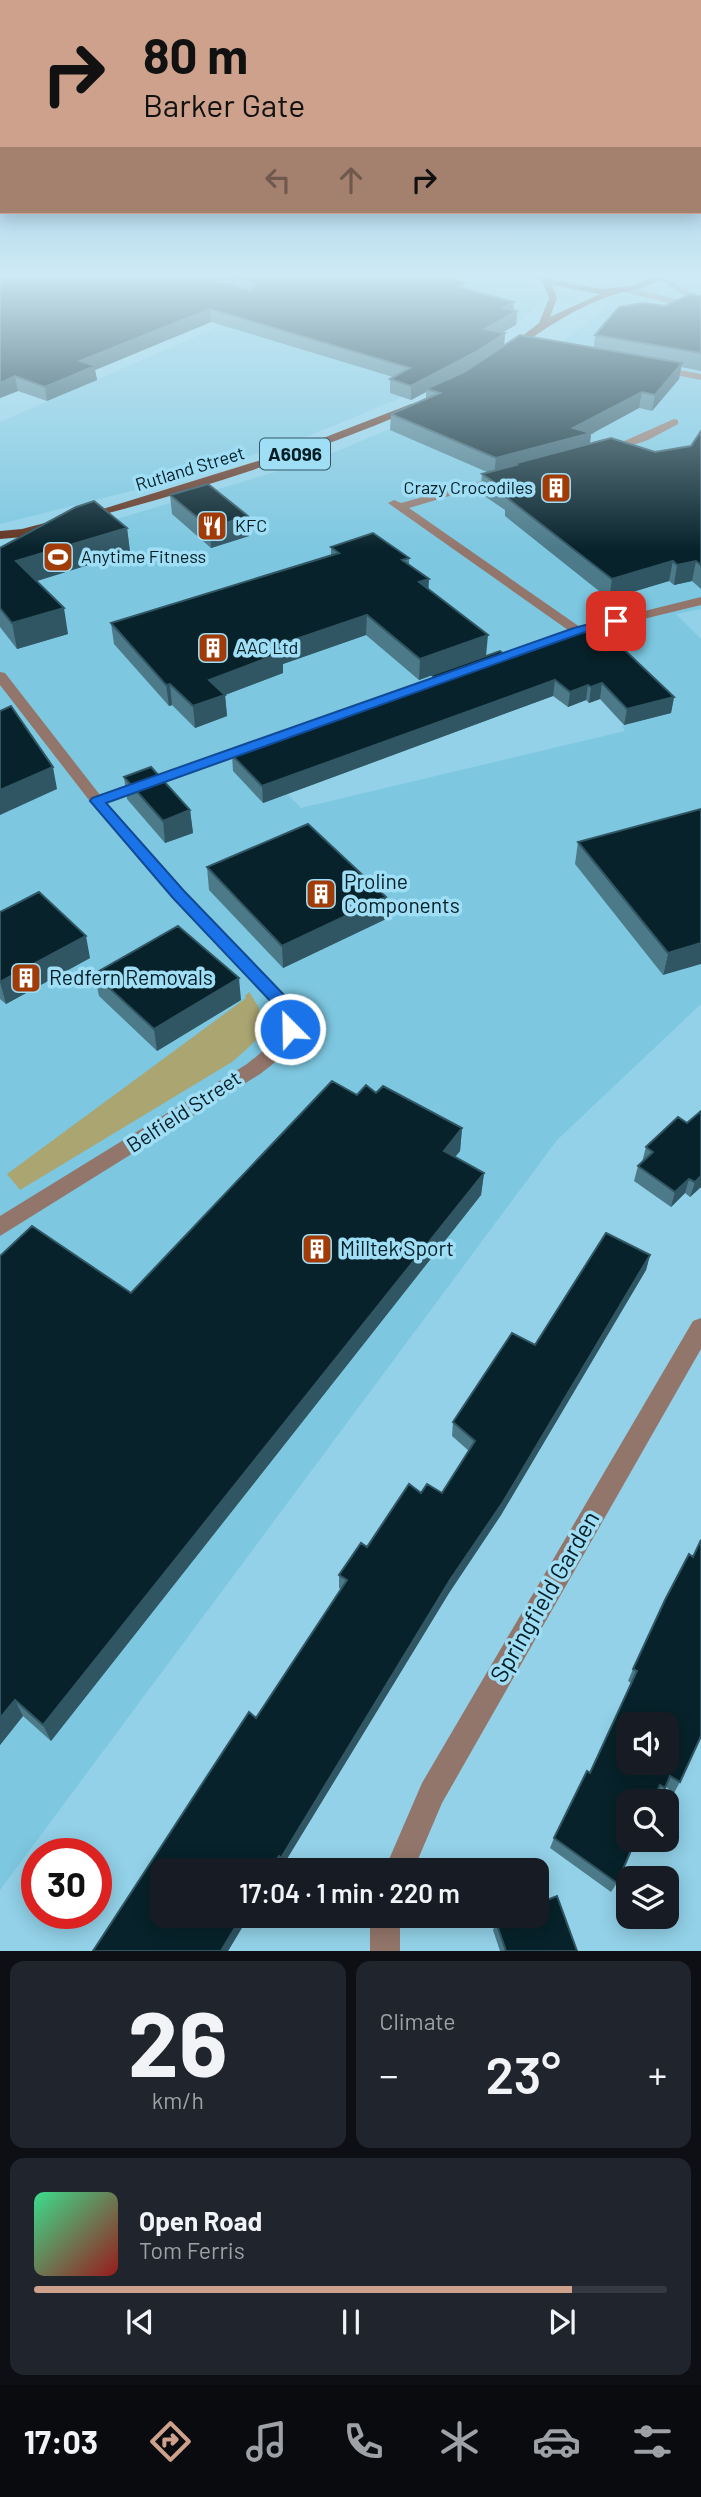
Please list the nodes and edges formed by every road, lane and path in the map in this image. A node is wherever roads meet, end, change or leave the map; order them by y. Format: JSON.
{"nodes":[{"id":1,"x":650,"y":368,"type":"edge"},
{"id":2,"x":701,"y":377,"type":"edge"},
{"id":3,"x":418,"y":403,"type":"edge"},
{"id":4,"x":674,"y":422,"type":"dead end"},
{"id":5,"x":596,"y":454,"type":"edge"},
{"id":6,"x":511,"y":476,"type":"edge"},
{"id":7,"x":75,"y":519,"type":"edge"},
{"id":8,"x":62,"y":523,"type":"edge"},
{"id":9,"x":23,"y":533,"type":"junction"},
{"id":10,"x":0,"y":535,"type":"edge"},
{"id":11,"x":0,"y":544,"type":"edge"},
{"id":12,"x":701,"y":601,"type":"edge"},
{"id":13,"x":578,"y":631,"type":"junction"},
{"id":14,"x":0,"y":676,"type":"edge"},
{"id":15,"x":97,"y":801,"type":"junction"},
{"id":16,"x":0,"y":1227,"type":"edge"},
{"id":17,"x":701,"y":1328,"type":"edge"},
{"id":18,"x":404,"y":1858,"type":"edge"},
{"id":19,"x":385,"y":1928,"type":"edge"},
{"id":20,"x":384,"y":1951,"type":"edge"}],
"edges":[{"from":1,"to":2,"type":"street"},
{"from":3,"to":7,"type":"main road","name":"Rutland Street","number":"A6096"},
{"from":4,"to":5,"type":"street"},
{"from":6,"to":13,"type":"street"},
{"from":8,"to":9,"type":"main road"},
{"from":9,"to":10,"type":"main road"},
{"from":9,"to":11,"type":"main road"},
{"from":12,"to":13,"type":"street"},
{"from":13,"to":15,"type":"street"},
{"from":14,"to":15,"type":"street","name":"Belfield Street"},
{"from":15,"to":16,"type":"street","name":"Belfield Street"},
{"from":17,"to":18,"type":"street","name":"Springfield Garden"},
{"from":19,"to":20,"type":"street"}]}
